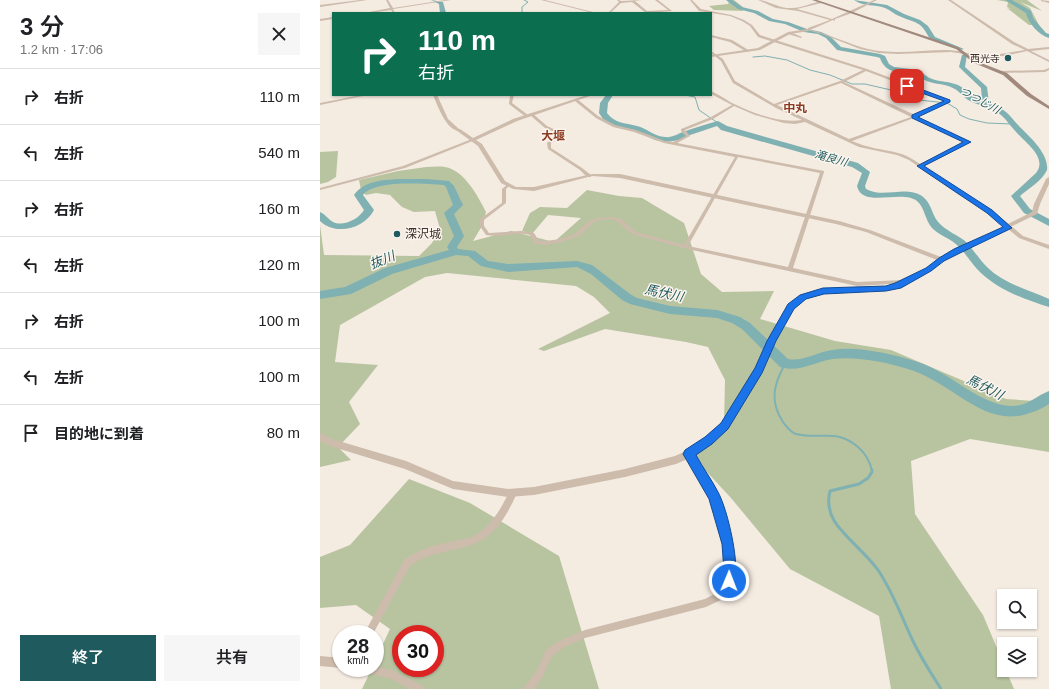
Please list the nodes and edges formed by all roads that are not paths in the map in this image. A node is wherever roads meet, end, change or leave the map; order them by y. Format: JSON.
{"nodes":[{"id":1,"x":366,"y":0,"type":"edge"},
{"id":2,"x":387,"y":0,"type":"edge"},
{"id":3,"x":450,"y":0,"type":"edge"},
{"id":4,"x":542,"y":0,"type":"edge"},
{"id":5,"x":641,"y":0,"type":"edge"},
{"id":6,"x":656,"y":0,"type":"edge"},
{"id":7,"x":691,"y":0,"type":"edge"},
{"id":8,"x":759,"y":0,"type":"edge"},
{"id":9,"x":814,"y":0,"type":"edge"},
{"id":10,"x":876,"y":0,"type":"edge"},
{"id":11,"x":949,"y":0,"type":"edge"},
{"id":12,"x":1042,"y":0,"type":"edge"},
{"id":13,"x":350,"y":1,"type":"edge"},
{"id":14,"x":619,"y":1,"type":"edge"},
{"id":15,"x":633,"y":1,"type":"junction"},
{"id":16,"x":820,"y":2,"type":"junction"},
{"id":17,"x":1049,"y":2,"type":"edge"},
{"id":18,"x":320,"y":6,"type":"edge"},
{"id":19,"x":392,"y":9,"type":"junction"},
{"id":20,"x":794,"y":10,"type":"junction"},
{"id":21,"x":372,"y":12,"type":"edge"},
{"id":22,"x":394,"y":12,"type":"edge"},
{"id":23,"x":592,"y":12,"type":"edge"},
{"id":24,"x":610,"y":12,"type":"edge"},
{"id":25,"x":672,"y":12,"type":"edge"},
{"id":26,"x":851,"y":12,"type":"junction"},
{"id":27,"x":332,"y":18,"type":"edge"},
{"id":28,"x":320,"y":20,"type":"edge"},
{"id":29,"x":834,"y":20,"type":"junction"},
{"id":30,"x":789,"y":29,"type":"dead end"},
{"id":31,"x":806,"y":30,"type":"junction"},
{"id":32,"x":791,"y":33,"type":"junction"},
{"id":33,"x":712,"y":36,"type":"edge"},
{"id":34,"x":801,"y":37,"type":"dead end"},
{"id":35,"x":775,"y":41,"type":"junction"},
{"id":36,"x":1049,"y":48,"type":"edge"},
{"id":37,"x":1026,"y":51,"type":"junction"},
{"id":38,"x":748,"y":52,"type":"junction"},
{"id":39,"x":712,"y":53,"type":"edge"},
{"id":40,"x":965,"y":53,"type":"junction"},
{"id":41,"x":712,"y":56,"type":"edge"},
{"id":42,"x":717,"y":56,"type":"junction"},
{"id":43,"x":1049,"y":61,"type":"edge"},
{"id":44,"x":1049,"y":69,"type":"edge"},
{"id":45,"x":866,"y":70,"type":"junction"},
{"id":46,"x":1001,"y":72,"type":"junction"},
{"id":47,"x":841,"y":82,"type":"junction"},
{"id":48,"x":712,"y":93,"type":"edge"},
{"id":49,"x":361,"y":96,"type":"edge"},
{"id":50,"x":435,"y":96,"type":"edge"},
{"id":51,"x":512,"y":96,"type":"edge"},
{"id":52,"x":578,"y":98,"type":"edge"},
{"id":53,"x":320,"y":104,"type":"edge"},
{"id":54,"x":774,"y":105,"type":"junction"},
{"id":55,"x":733,"y":106,"type":"junction"},
{"id":56,"x":1049,"y":108,"type":"edge"},
{"id":57,"x":529,"y":115,"type":"junction"},
{"id":58,"x":914,"y":117,"type":"junction"},
{"id":59,"x":804,"y":121,"type":"junction"},
{"id":60,"x":458,"y":130,"type":"joint"},
{"id":61,"x":473,"y":140,"type":"junction"},
{"id":62,"x":848,"y":141,"type":"junction"},
{"id":63,"x":673,"y":144,"type":"junction"},
{"id":64,"x":737,"y":156,"type":"junction"},
{"id":65,"x":920,"y":166,"type":"junction"},
{"id":66,"x":589,"y":176,"type":"junction"},
{"id":67,"x":1049,"y":179,"type":"edge"},
{"id":68,"x":508,"y":185,"type":"junction"},
{"id":69,"x":320,"y":189,"type":"edge"},
{"id":70,"x":716,"y":196,"type":"junction"},
{"id":71,"x":808,"y":215,"type":"junction"},
{"id":72,"x":1008,"y":228,"type":"junction"},
{"id":73,"x":685,"y":246,"type":"junction"},
{"id":74,"x":1049,"y":247,"type":"edge"},
{"id":75,"x":941,"y":259,"type":"junction"},
{"id":76,"x":790,"y":269,"type":"junction"},
{"id":77,"x":905,"y":282,"type":"junction"},
{"id":78,"x":320,"y":437,"type":"edge"},
{"id":79,"x":689,"y":454,"type":"junction"},
{"id":80,"x":513,"y":493,"type":"junction"},
{"id":81,"x":373,"y":625,"type":"edge"},
{"id":82,"x":320,"y":661,"type":"edge"},
{"id":83,"x":332,"y":662,"type":"edge"},
{"id":84,"x":384,"y":673,"type":"edge"},
{"id":85,"x":420,"y":689,"type":"edge"},
{"id":86,"x":528,"y":689,"type":"edge"}],
"edges":[{"from":1,"to":13,"type":"street"},
{"from":2,"to":19,"type":"street"},
{"from":3,"to":19,"type":"street"},
{"from":4,"to":23,"type":"street"},
{"from":5,"to":15,"type":"street"},
{"from":6,"to":25,"type":"street"},
{"from":7,"to":35,"type":"street"},
{"from":8,"to":20,"type":"street"},
{"from":9,"to":16,"type":"main road"},
{"from":10,"to":26,"type":"street"},
{"from":11,"to":37,"type":"street"},
{"from":12,"to":17,"type":"street"},
{"from":13,"to":18,"type":"street"},
{"from":14,"to":15,"type":"street"},
{"from":14,"to":24,"type":"street"},
{"from":15,"to":25,"type":"street"},
{"from":16,"to":20,"type":"street"},
{"from":16,"to":26,"type":"main road"},
{"from":19,"to":21,"type":"street"},
{"from":19,"to":22,"type":"street"},
{"from":20,"to":29,"type":"street"},
{"from":26,"to":29,"type":"street"},
{"from":26,"to":40,"type":"main road"},
{"from":27,"to":28,"type":"street"},
{"from":29,"to":31,"type":"street"},
{"from":30,"to":32,"type":"street"},
{"from":31,"to":32,"type":"street"},
{"from":31,"to":40,"type":"street"},
{"from":32,"to":34,"type":"street"},
{"from":32,"to":35,"type":"street"},
{"from":33,"to":38,"type":"street"},
{"from":35,"to":38,"type":"street"},
{"from":35,"to":45,"type":"street"},
{"from":36,"to":37,"type":"street"},
{"from":37,"to":40,"type":"street"},
{"from":37,"to":43,"type":"street"},
{"from":38,"to":42,"type":"street"},
{"from":39,"to":42,"type":"street"},
{"from":40,"to":46,"type":"main road"},
{"from":41,"to":42,"type":"street"},
{"from":42,"to":54,"type":"street"},
{"from":44,"to":46,"type":"street"},
{"from":45,"to":47,"type":"street"},
{"from":45,"to":58,"type":"street"},
{"from":46,"to":56,"type":"main road"},
{"from":47,"to":54,"type":"street"},
{"from":47,"to":58,"type":"street"},
{"from":48,"to":55,"type":"street"},
{"from":49,"to":53,"type":"street"},
{"from":50,"to":60,"type":"street"},
{"from":51,"to":57,"type":"street"},
{"from":52,"to":57,"type":"street"},
{"from":52,"to":63,"type":"street"},
{"from":54,"to":59,"type":"street"},
{"from":55,"to":59,"type":"street"},
{"from":55,"to":63,"type":"street"},
{"from":57,"to":61,"type":"street"},
{"from":57,"to":66,"type":"street"},
{"from":58,"to":62,"type":"street"},
{"from":58,"to":65,"type":"street"},
{"from":59,"to":62,"type":"street"},
{"from":60,"to":61,"type":"street"},
{"from":61,"to":68,"type":"street"},
{"from":61,"to":69,"type":"street"},
{"from":62,"to":65,"type":"street"},
{"from":63,"to":64,"type":"street"},
{"from":64,"to":70,"type":"street"},
{"from":64,"to":71,"type":"street"},
{"from":65,"to":72,"type":"street"},
{"from":66,"to":68,"type":"street"},
{"from":66,"to":70,"type":"street"},
{"from":67,"to":72,"type":"street"},
{"from":68,"to":73,"type":"street"},
{"from":70,"to":71,"type":"street"},
{"from":70,"to":73,"type":"street"},
{"from":71,"to":75,"type":"street"},
{"from":71,"to":76,"type":"street"},
{"from":72,"to":74,"type":"street"},
{"from":72,"to":75,"type":"street"},
{"from":73,"to":76,"type":"street"},
{"from":75,"to":77,"type":"street"},
{"from":76,"to":77,"type":"street"},
{"from":77,"to":79,"type":"street"},
{"from":78,"to":80,"type":"street"},
{"from":79,"to":80,"type":"street"},
{"from":79,"to":86,"type":"street"},
{"from":80,"to":81,"type":"street"},
{"from":82,"to":83,"type":"street"},
{"from":84,"to":85,"type":"street"}]}
